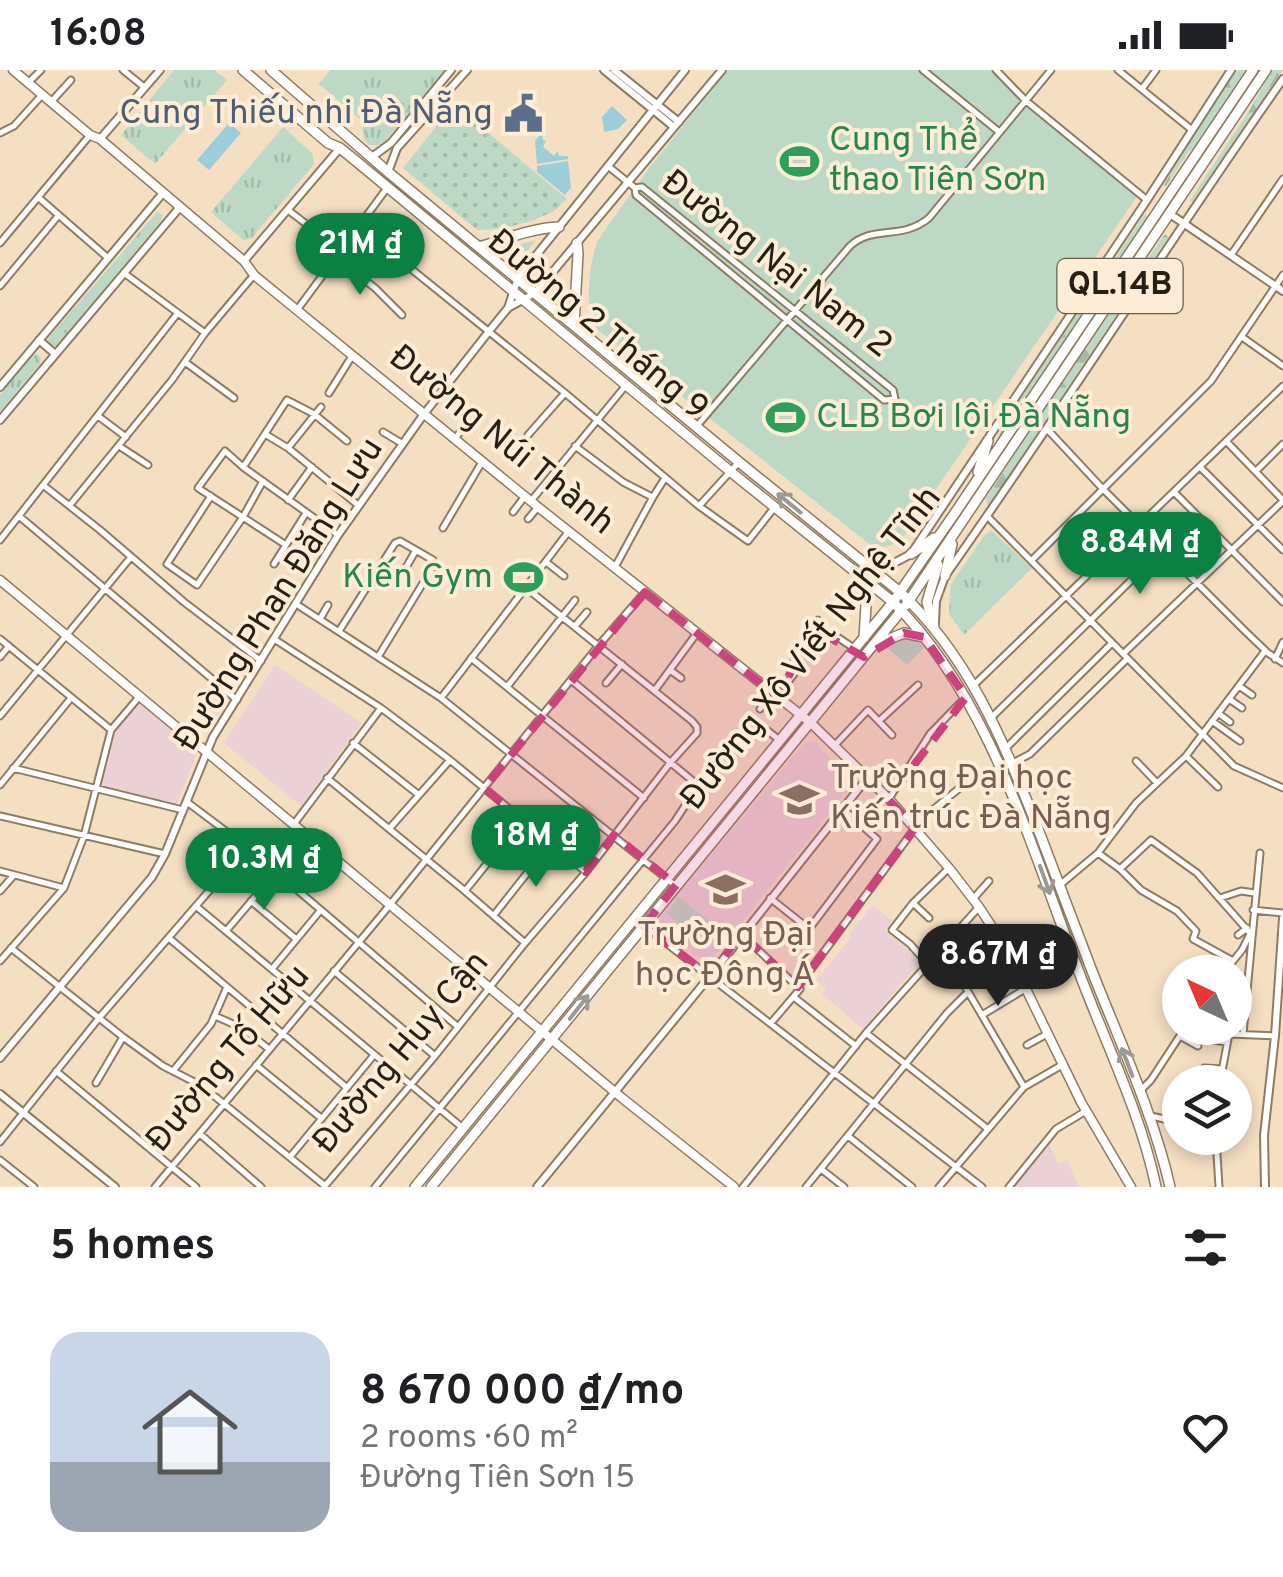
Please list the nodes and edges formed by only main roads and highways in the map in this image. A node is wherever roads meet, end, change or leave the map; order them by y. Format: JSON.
{"nodes":[{"id":1,"x":12,"y":70,"type":"edge"},
{"id":2,"x":243,"y":70,"type":"edge"},
{"id":3,"x":271,"y":70,"type":"edge"},
{"id":4,"x":1253,"y":70,"type":"edge"},
{"id":5,"x":1266,"y":70,"type":"edge"},
{"id":6,"x":348,"y":139,"type":"junction"},
{"id":7,"x":340,"y":148,"type":"junction"},
{"id":8,"x":1165,"y":211,"type":"junction"},
{"id":9,"x":559,"y":227,"type":"road end"},
{"id":10,"x":577,"y":243,"type":"road end"},
{"id":11,"x":479,"y":247,"type":"junction"},
{"id":12,"x":574,"y":325,"type":"junction"},
{"id":13,"x":988,"y":441,"type":"road end"},
{"id":14,"x":974,"y":483,"type":"junction"},
{"id":15,"x":940,"y":533,"type":"junction"},
{"id":16,"x":953,"y":538,"type":"junction"},
{"id":17,"x":911,"y":554,"type":"road end"},
{"id":18,"x":942,"y":554,"type":"junction"},
{"id":19,"x":945,"y":576,"type":"road end"},
{"id":20,"x":861,"y":577,"type":"junction"},
{"id":21,"x":0,"y":580,"type":"edge"},
{"id":22,"x":900,"y":592,"type":"junction"},
{"id":23,"x":909,"y":600,"type":"junction"},
{"id":24,"x":892,"y":602,"type":"junction"},
{"id":25,"x":902,"y":611,"type":"junction"},
{"id":26,"x":935,"y":630,"type":"junction"},
{"id":27,"x":924,"y":637,"type":"junction"},
{"id":28,"x":864,"y":638,"type":"junction"},
{"id":29,"x":874,"y":646,"type":"junction"},
{"id":30,"x":802,"y":716,"type":"junction"},
{"id":31,"x":811,"y":723,"type":"junction"},
{"id":32,"x":544,"y":1032,"type":"junction"},
{"id":33,"x":553,"y":1040,"type":"junction"},
{"id":34,"x":468,"y":1132,"type":"junction"},
{"id":35,"x":415,"y":1187,"type":"edge"},
{"id":36,"x":431,"y":1187,"type":"edge"},
{"id":37,"x":734,"y":1187,"type":"edge"},
{"id":38,"x":1131,"y":1187,"type":"edge"},
{"id":39,"x":1156,"y":1187,"type":"edge"},
{"id":40,"x":1170,"y":1187,"type":"edge"}],
"edges":[{"from":1,"to":30,"type":"main road","name":"Đường Núi Thành"},
{"from":2,"to":7,"type":"main road","name":"Đường 2 Tháng 9"},
{"from":3,"to":6,"type":"main road","name":"Đường 2 Tháng 9"},
{"from":4,"to":8,"type":"main road","name":"Đường Xô Viết Nghệ Tĩnh","number":"QL.14B"},
{"from":5,"to":8,"type":"main road","name":"Đường Xô Viết Nghệ Tĩnh","number":"QL.14B"},
{"from":6,"to":7,"type":"main road"},
{"from":6,"to":11,"type":"main road","name":"Đường 2 Tháng 9"},
{"from":7,"to":20,"type":"main road","name":"Đường 2 Tháng 9"},
{"from":8,"to":14,"type":"main road","name":"Đường Xô Viết Nghệ Tĩnh","number":"QL.14B"},
{"from":8,"to":16,"type":"main road","name":"Đường Xô Viết Nghệ Tĩnh","number":"QL.14B"},
{"from":9,"to":11,"type":"main road"},
{"from":10,"to":12,"type":"main road"},
{"from":11,"to":12,"type":"main road","name":"Đường 2 Tháng 9"},
{"from":22,"to":12,"type":"main road","name":"Đường 2 Tháng 9","one_way":true},
{"from":13,"to":14,"type":"main road"},
{"from":14,"to":15,"type":"main road","name":"Đường Xô Viết Nghệ Tĩnh","number":"QL.14B"},
{"from":15,"to":17,"type":"main road"},
{"from":15,"to":22,"type":"main road","name":"Đường Xô Viết Nghệ Tĩnh","number":"QL.14B"},
{"from":16,"to":18,"type":"main road","name":"Đường Xô Viết Nghệ Tĩnh","number":"QL.14B"},
{"from":16,"to":19,"type":"main road"},
{"from":18,"to":23,"type":"main road","name":"Đường Xô Viết Nghệ Tĩnh","number":"QL.14B"},
{"from":18,"to":26,"type":"main road"},
{"from":20,"to":24,"type":"main road","name":"Đường 2 Tháng 9"},
{"from":20,"to":28,"type":"main road"},
{"from":21,"to":32,"type":"main road"},
{"from":22,"to":23,"type":"main road","name":"Đường 2 Tháng 9"},
{"from":22,"to":24,"type":"main road","name":"Đường Xô Viết Nghệ Tĩnh"},
{"from":23,"to":25,"type":"main road","name":"Đường Xô Viết Nghệ Tĩnh"},
{"from":23,"to":26,"type":"main road"},
{"from":24,"to":25,"type":"main road","name":"Đường 2 Tháng 9"},
{"from":24,"to":28,"type":"main road","name":"Đường Xô Viết Nghệ Tĩnh"},
{"from":25,"to":27,"type":"main road"},
{"from":25,"to":29,"type":"main road","name":"Đường Xô Viết Nghệ Tĩnh"},
{"from":40,"to":26,"type":"main road","one_way":true},
{"from":27,"to":29,"type":"main road"},
{"from":27,"to":39,"type":"main road","one_way":true},
{"from":28,"to":30,"type":"main road","name":"Đường Xô Viết Nghệ Tĩnh"},
{"from":29,"to":31,"type":"main road","name":"Đường Xô Viết Nghệ Tĩnh"},
{"from":30,"to":31,"type":"main road","name":"Đường Núi Thành"},
{"from":30,"to":32,"type":"main road","name":"Đường Xô Viết Nghệ Tĩnh"},
{"from":33,"to":31,"type":"main road","name":"Đường Xô Viết Nghệ Tĩnh","one_way":true},
{"from":31,"to":38,"type":"main road","name":"Đường Núi Thành"},
{"from":32,"to":33,"type":"main road"},
{"from":32,"to":34,"type":"main road","name":"Đường Xô Viết Nghệ Tĩnh"},
{"from":33,"to":34,"type":"main road","name":"Đường Xô Viết Nghệ Tĩnh"},
{"from":33,"to":37,"type":"main road"},
{"from":34,"to":35,"type":"main road","name":"Đường Xô Viết Nghệ Tĩnh"},
{"from":34,"to":36,"type":"main road","name":"Đường Xô Viết Nghệ Tĩnh"}]}
